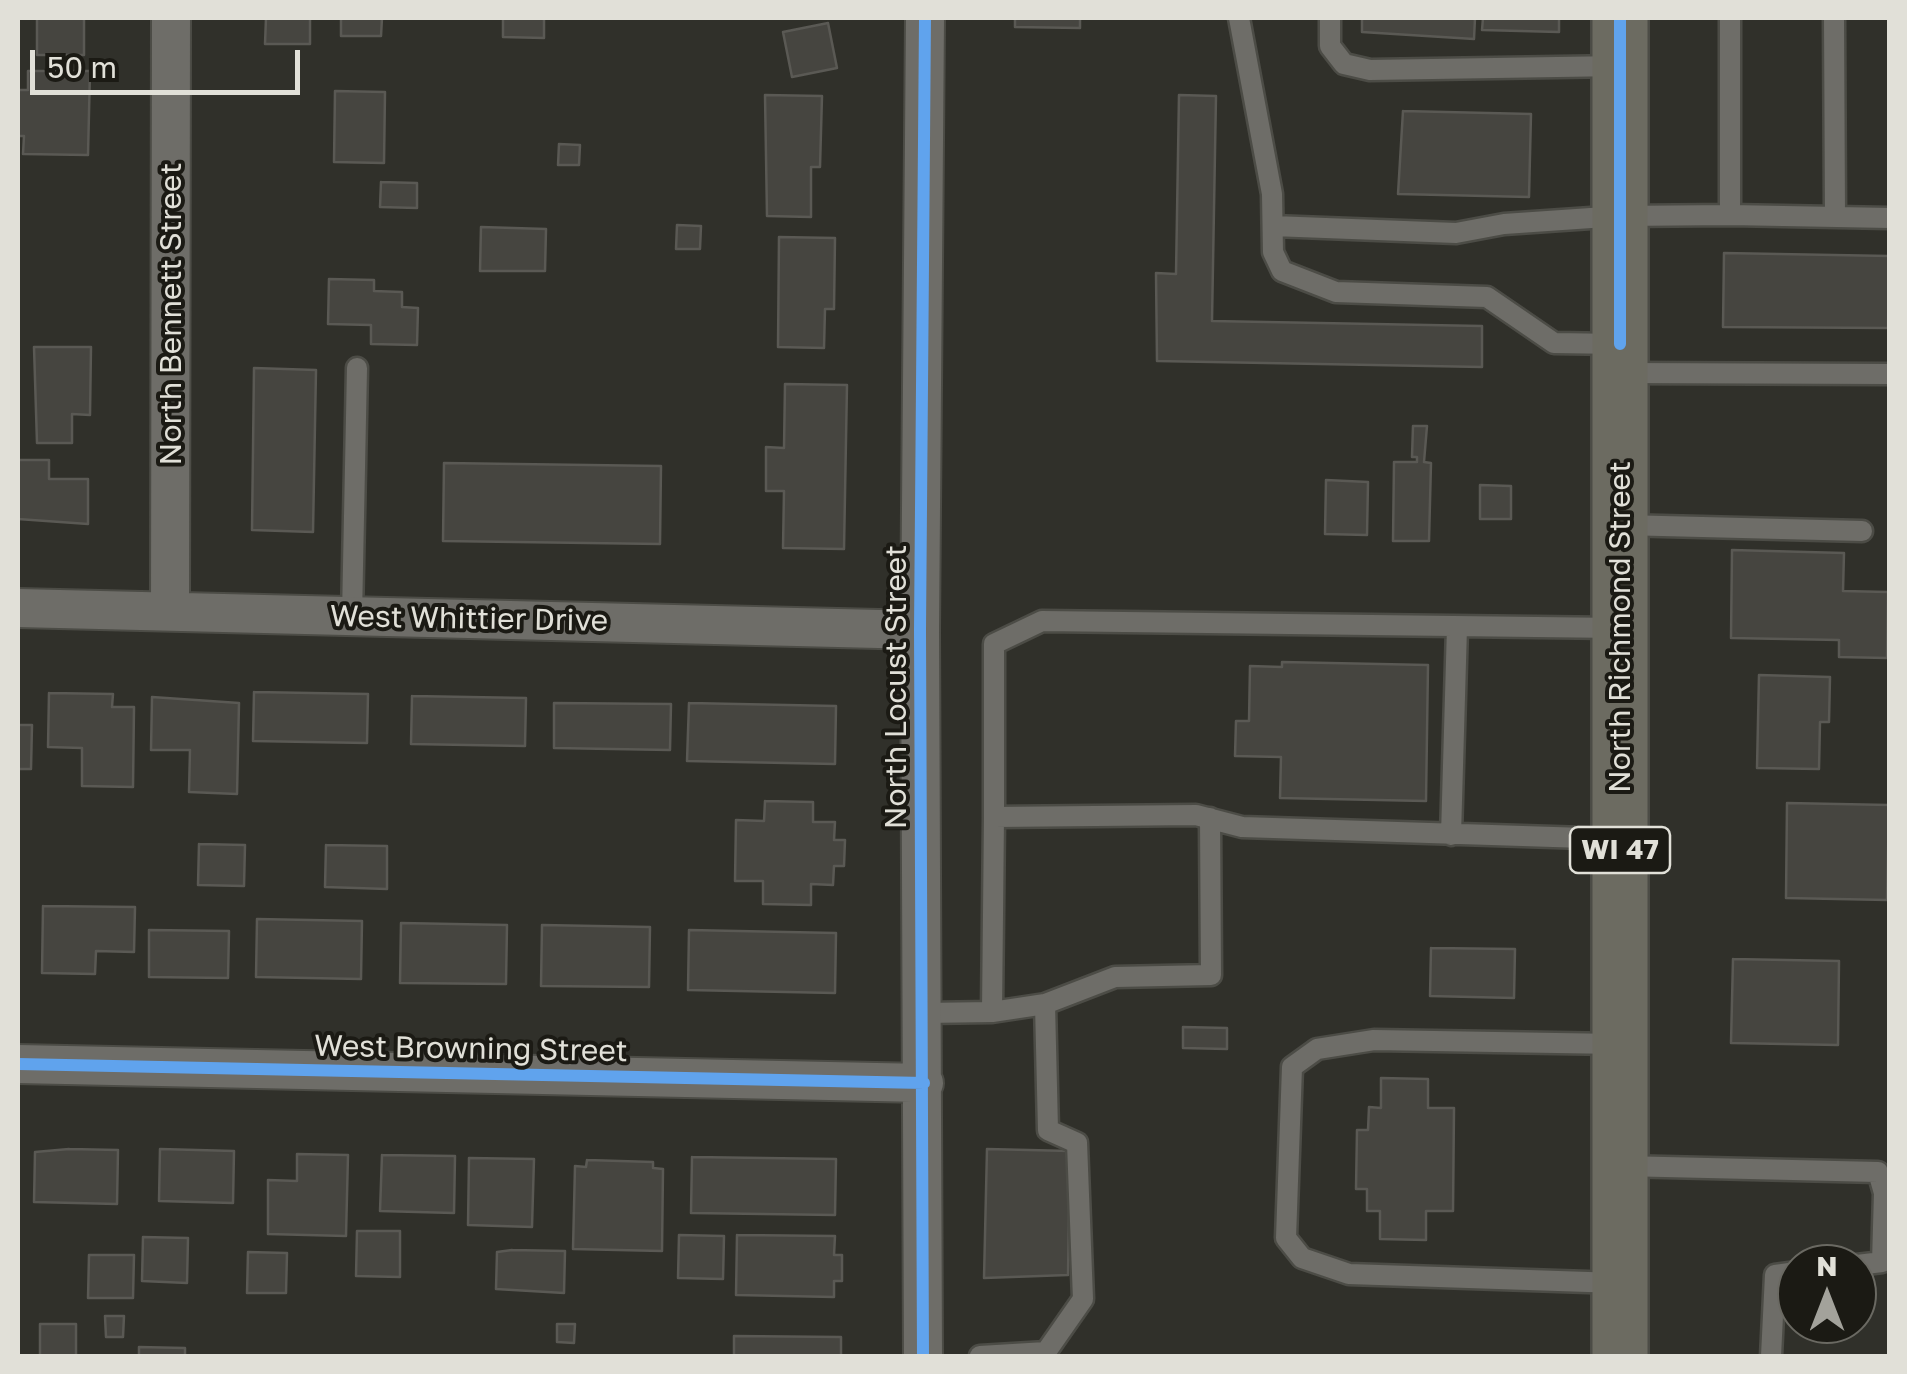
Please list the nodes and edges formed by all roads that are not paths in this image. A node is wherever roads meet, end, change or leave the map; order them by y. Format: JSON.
{"nodes":[{"id":1,"x":171,"y":18,"type":"edge"},
{"id":2,"x":925,"y":18,"type":"edge"},
{"id":3,"x":1239,"y":18,"type":"edge"},
{"id":4,"x":1330,"y":18,"type":"edge"},
{"id":5,"x":1730,"y":18,"type":"edge"},
{"id":6,"x":1834,"y":18,"type":"edge"},
{"id":7,"x":1620,"y":42,"type":"edge"},
{"id":8,"x":1730,"y":215,"type":"junction"},
{"id":9,"x":1834,"y":215,"type":"junction"},
{"id":10,"x":1620,"y":216,"type":"junction"},
{"id":11,"x":1890,"y":218,"type":"edge"},
{"id":12,"x":1272,"y":226,"type":"junction"},
{"id":13,"x":1620,"y":359,"type":"junction"},
{"id":14,"x":357,"y":368,"type":"dead end"},
{"id":15,"x":1887,"y":374,"type":"edge"},
{"id":16,"x":1620,"y":525,"type":"junction"},
{"id":17,"x":1862,"y":531,"type":"dead end"},
{"id":18,"x":18,"y":608,"type":"edge"},
{"id":19,"x":170,"y":611,"type":"junction"},
{"id":20,"x":352,"y":616,"type":"junction"},
{"id":21,"x":1457,"y":627,"type":"junction"},
{"id":22,"x":1620,"y":628,"type":"junction"},
{"id":23,"x":920,"y":630,"type":"junction"},
{"id":24,"x":994,"y":817,"type":"junction"},
{"id":25,"x":1210,"y":818,"type":"junction"},
{"id":26,"x":1451,"y":835,"type":"junction"},
{"id":27,"x":1620,"y":839,"type":"junction"},
{"id":28,"x":1044,"y":1004,"type":"junction"},
{"id":29,"x":992,"y":1012,"type":"junction"},
{"id":30,"x":924,"y":1013,"type":"junction"},
{"id":31,"x":1620,"y":1044,"type":"junction"},
{"id":32,"x":18,"y":1064,"type":"edge"},
{"id":33,"x":924,"y":1082,"type":"junction"},
{"id":34,"x":1620,"y":1166,"type":"junction"},
{"id":35,"x":1877,"y":1263,"type":"edge"},
{"id":36,"x":1777,"y":1275,"type":"edge"},
{"id":37,"x":1620,"y":1283,"type":"junction"},
{"id":38,"x":1046,"y":1354,"type":"edge"},
{"id":39,"x":923,"y":1356,"type":"edge"},
{"id":40,"x":980,"y":1356,"type":"edge"},
{"id":41,"x":1620,"y":1356,"type":"edge"},
{"id":42,"x":1771,"y":1356,"type":"edge"}],
"edges":[{"from":1,"to":19,"type":"street","name":"North Bennett Street"},
{"from":2,"to":23,"type":"street","name":"North Locust Street"},
{"from":3,"to":12,"type":"lane"},
{"from":4,"to":7,"type":"lane"},
{"from":5,"to":8,"type":"lane"},
{"from":6,"to":9,"type":"lane"},
{"from":7,"to":10,"type":"main road","name":"North Richmond Street","number":"WI 47"},
{"from":8,"to":9,"type":"lane"},
{"from":8,"to":10,"type":"lane"},
{"from":9,"to":11,"type":"lane"},
{"from":10,"to":12,"type":"lane"},
{"from":10,"to":13,"type":"main road","name":"North Richmond Street","number":"WI 47"},
{"from":12,"to":13,"type":"lane"},
{"from":13,"to":15,"type":"lane"},
{"from":13,"to":16,"type":"main road","name":"North Richmond Street","number":"WI 47"},
{"from":14,"to":20,"type":"lane"},
{"from":16,"to":17,"type":"lane"},
{"from":16,"to":22,"type":"main road","name":"North Richmond Street","number":"WI 47"},
{"from":18,"to":19,"type":"street","name":"West Whittier Drive"},
{"from":19,"to":20,"type":"street","name":"West Whittier Drive"},
{"from":20,"to":23,"type":"street","name":"West Whittier Drive"},
{"from":21,"to":22,"type":"lane"},
{"from":21,"to":24,"type":"lane"},
{"from":21,"to":26,"type":"lane"},
{"from":22,"to":27,"type":"main road","name":"North Richmond Street","number":"WI 47"},
{"from":23,"to":30,"type":"street","name":"North Locust Street"},
{"from":24,"to":25,"type":"lane"},
{"from":24,"to":29,"type":"lane"},
{"from":25,"to":26,"type":"lane"},
{"from":25,"to":28,"type":"lane"},
{"from":26,"to":27,"type":"lane"},
{"from":27,"to":31,"type":"main road","name":"North Richmond Street","number":"WI 47"},
{"from":28,"to":29,"type":"lane"},
{"from":28,"to":38,"type":"lane"},
{"from":29,"to":30,"type":"lane"},
{"from":30,"to":33,"type":"street","name":"North Locust Street"},
{"from":31,"to":34,"type":"main road","name":"North Richmond Street","number":"WI 47"},
{"from":31,"to":37,"type":"lane"},
{"from":32,"to":33,"type":"street","name":"West Browning Street"},
{"from":33,"to":39,"type":"street","name":"North Locust Street"},
{"from":34,"to":35,"type":"lane"},
{"from":34,"to":37,"type":"main road","name":"North Richmond Street","number":"WI 47"},
{"from":36,"to":42,"type":"lane"},
{"from":37,"to":41,"type":"main road","name":"North Richmond Street","number":"WI 47"},
{"from":38,"to":40,"type":"lane"}]}
